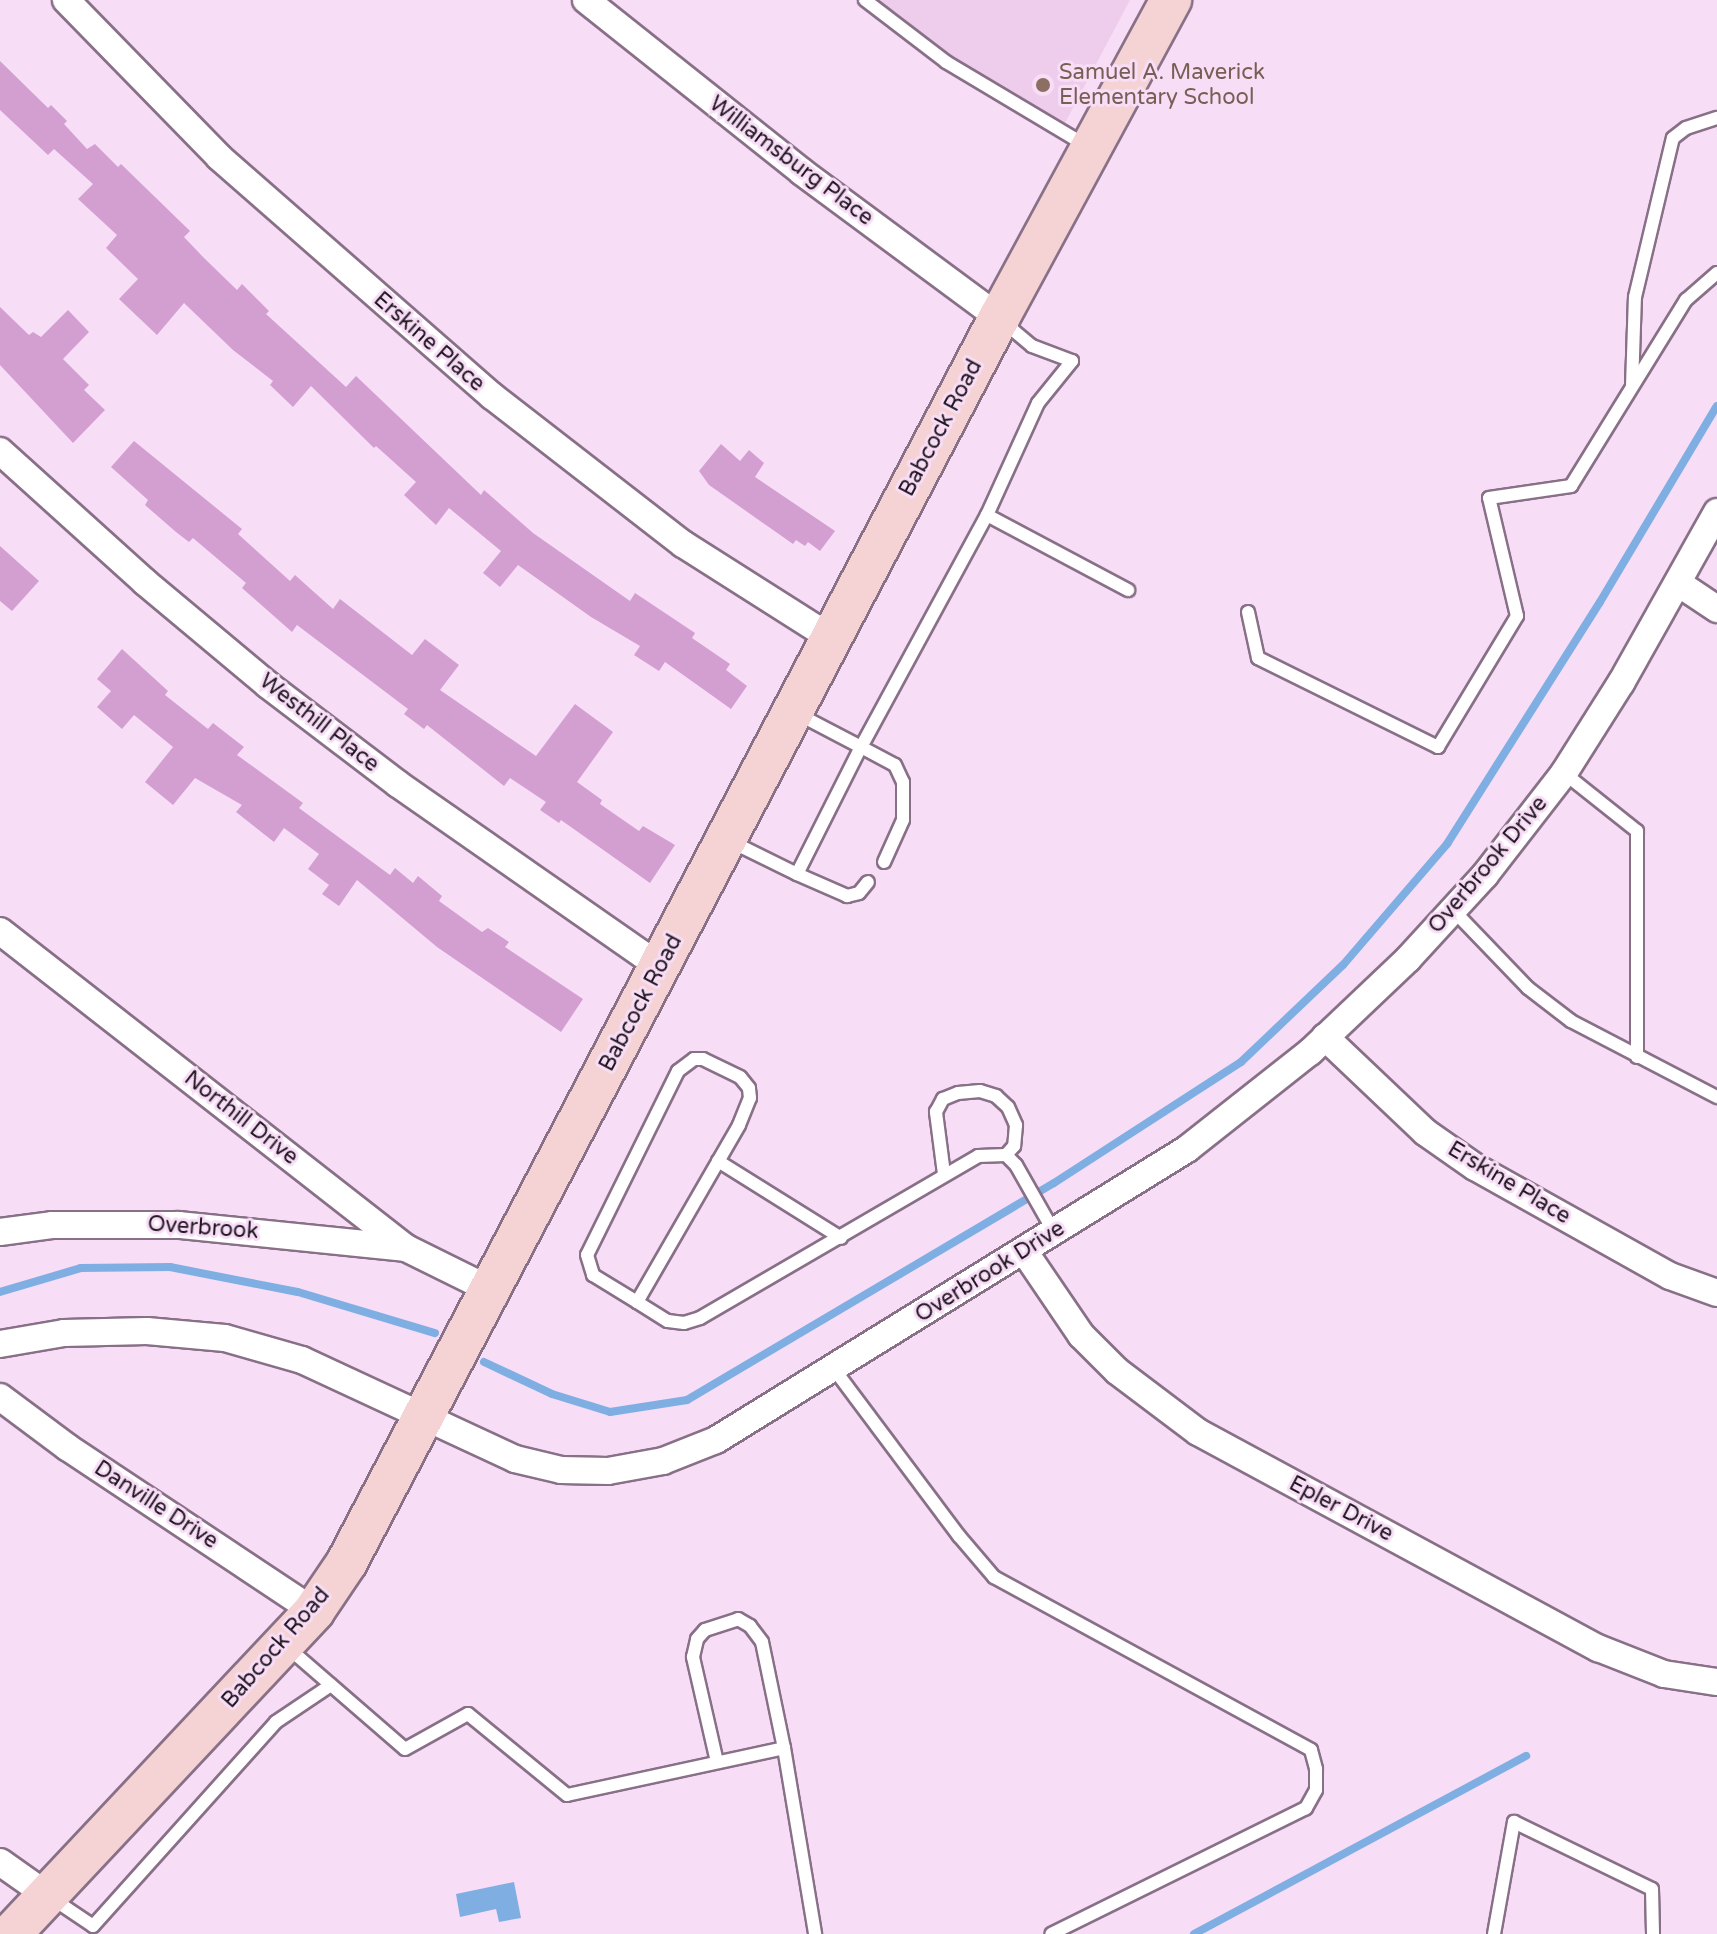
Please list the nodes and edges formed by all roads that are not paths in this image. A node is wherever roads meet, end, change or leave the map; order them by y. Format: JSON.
{"nodes":[{"id":1,"x":66,"y":0,"type":"edge"},
{"id":2,"x":586,"y":0,"type":"edge"},
{"id":3,"x":865,"y":0,"type":"edge"},
{"id":4,"x":1171,"y":0,"type":"edge"},
{"id":5,"x":1717,"y":118,"type":"edge"},
{"id":6,"x":1091,"y":149,"type":"junction"},
{"id":7,"x":1717,"y":273,"type":"edge"},
{"id":8,"x":999,"y":318,"type":"junction"},
{"id":9,"x":1632,"y":390,"type":"junction"},
{"id":10,"x":0,"y":451,"type":"edge"},
{"id":11,"x":1717,"y":512,"type":"edge"},
{"id":12,"x":987,"y":515,"type":"junction"},
{"id":13,"x":1678,"y":583,"type":"junction"},
{"id":14,"x":1128,"y":590,"type":"dead end"},
{"id":15,"x":1717,"y":609,"type":"edge"},
{"id":16,"x":1248,"y":612,"type":"dead end"},
{"id":17,"x":831,"y":638,"type":"junction"},
{"id":18,"x":794,"y":712,"type":"junction"},
{"id":19,"x":861,"y":747,"type":"junction"},
{"id":20,"x":1564,"y":773,"type":"junction"},
{"id":21,"x":727,"y":839,"type":"junction"},
{"id":22,"x":884,"y":862,"type":"dead end"},
{"id":23,"x":797,"y":874,"type":"junction"},
{"id":24,"x":868,"y":882,"type":"dead end"},
{"id":25,"x":1453,"y":910,"type":"junction"},
{"id":26,"x":0,"y":931,"type":"edge"},
{"id":27,"x":660,"y":967,"type":"junction"},
{"id":28,"x":1325,"y":1037,"type":"junction"},
{"id":29,"x":1637,"y":1057,"type":"junction"},
{"id":30,"x":1717,"y":1097,"type":"edge"},
{"id":31,"x":1011,"y":1160,"type":"junction"},
{"id":32,"x":718,"y":1161,"type":"junction"},
{"id":33,"x":944,"y":1174,"type":"junction"},
{"id":34,"x":1048,"y":1221,"type":"junction"},
{"id":35,"x":0,"y":1232,"type":"edge"},
{"id":36,"x":841,"y":1238,"type":"junction"},
{"id":37,"x":406,"y":1248,"type":"junction"},
{"id":38,"x":1024,"y":1251,"type":"junction"},
{"id":39,"x":491,"y":1290,"type":"junction"},
{"id":40,"x":1717,"y":1293,"type":"edge"},
{"id":41,"x":637,"y":1302,"type":"junction"},
{"id":42,"x":0,"y":1344,"type":"edge"},
{"id":43,"x":834,"y":1369,"type":"junction"},
{"id":44,"x":0,"y":1397,"type":"edge"},
{"id":45,"x":423,"y":1417,"type":"junction"},
{"id":46,"x":314,"y":1611,"type":"junction"},
{"id":47,"x":284,"y":1643,"type":"junction"},
{"id":48,"x":1717,"y":1682,"type":"edge"},
{"id":49,"x":331,"y":1685,"type":"junction"},
{"id":50,"x":784,"y":1748,"type":"junction"},
{"id":51,"x":717,"y":1762,"type":"junction"},
{"id":52,"x":0,"y":1862,"type":"edge"},
{"id":53,"x":47,"y":1895,"type":"junction"},
{"id":54,"x":11,"y":1934,"type":"edge"},
{"id":55,"x":815,"y":1934,"type":"edge"},
{"id":56,"x":1051,"y":1934,"type":"edge"},
{"id":57,"x":1494,"y":1934,"type":"edge"},
{"id":58,"x":1653,"y":1934,"type":"edge"}],
"edges":[{"from":1,"to":17,"type":"street","name":"Erskine Place"},
{"from":2,"to":8,"type":"street","name":"Williamsburg Place"},
{"from":3,"to":6,"type":"lane"},
{"from":4,"to":6,"type":"main road","name":"Babcock Road"},
{"from":5,"to":9,"type":"lane"},
{"from":6,"to":8,"type":"main road","name":"Babcock Road"},
{"from":7,"to":9,"type":"lane"},
{"from":8,"to":12,"type":"lane"},
{"from":8,"to":17,"type":"main road","name":"Babcock Road"},
{"from":9,"to":16,"type":"lane"},
{"from":10,"to":27,"type":"street","name":"Westhill Place"},
{"from":11,"to":13,"type":"street","name":"Overbrook Drive"},
{"from":12,"to":14,"type":"lane"},
{"from":12,"to":19,"type":"lane"},
{"from":13,"to":15,"type":"street"},
{"from":13,"to":20,"type":"street","name":"Overbrook Drive"},
{"from":17,"to":18,"type":"main road","name":"Babcock Road"},
{"from":18,"to":19,"type":"lane"},
{"from":18,"to":21,"type":"main road","name":"Babcock Road"},
{"from":19,"to":22,"type":"lane"},
{"from":19,"to":23,"type":"lane"},
{"from":20,"to":25,"type":"street","name":"Overbrook Drive"},
{"from":20,"to":29,"type":"lane"},
{"from":21,"to":23,"type":"lane"},
{"from":21,"to":27,"type":"main road","name":"Babcock Road"},
{"from":23,"to":24,"type":"lane"},
{"from":25,"to":28,"type":"street","name":"Overbrook Drive"},
{"from":25,"to":29,"type":"lane"},
{"from":26,"to":37,"type":"street","name":"Northill Drive"},
{"from":27,"to":39,"type":"main road","name":"Babcock Road"},
{"from":28,"to":34,"type":"street","name":"Overbrook Drive"},
{"from":28,"to":40,"type":"street","name":"Erskine Place"},
{"from":29,"to":30,"type":"lane"},
{"from":31,"to":33,"type":"lane"},
{"from":31,"to":33,"type":"lane"},
{"from":31,"to":34,"type":"lane"},
{"from":32,"to":36,"type":"lane"},
{"from":32,"to":41,"type":"lane"},
{"from":32,"to":41,"type":"lane"},
{"from":33,"to":36,"type":"lane"},
{"from":34,"to":38,"type":"street","name":"Overbrook Drive"},
{"from":35,"to":37,"type":"street","name":"Overbrook"},
{"from":36,"to":41,"type":"lane"},
{"from":37,"to":39,"type":"street","name":"Northill Drive"},
{"from":38,"to":43,"type":"street","name":"Overbrook Drive"},
{"from":38,"to":48,"type":"street","name":"Epler Drive"},
{"from":39,"to":45,"type":"main road","name":"Babcock Road"},
{"from":42,"to":45,"type":"street","name":"Overbrook Drive"},
{"from":43,"to":45,"type":"street","name":"Overbrook Drive"},
{"from":43,"to":56,"type":"lane"},
{"from":44,"to":46,"type":"street","name":"Danville Drive"},
{"from":45,"to":46,"type":"main road","name":"Babcock Road"},
{"from":46,"to":47,"type":"main road","name":"Babcock Road"},
{"from":47,"to":49,"type":"lane"},
{"from":47,"to":53,"type":"main road","name":"Babcock Road"},
{"from":49,"to":51,"type":"lane"},
{"from":49,"to":53,"type":"lane"},
{"from":50,"to":51,"type":"lane"},
{"from":50,"to":51,"type":"lane"},
{"from":50,"to":55,"type":"lane"},
{"from":52,"to":53,"type":"street"},
{"from":53,"to":54,"type":"main road","name":"Babcock Road"},
{"from":57,"to":58,"type":"lane"}]}
